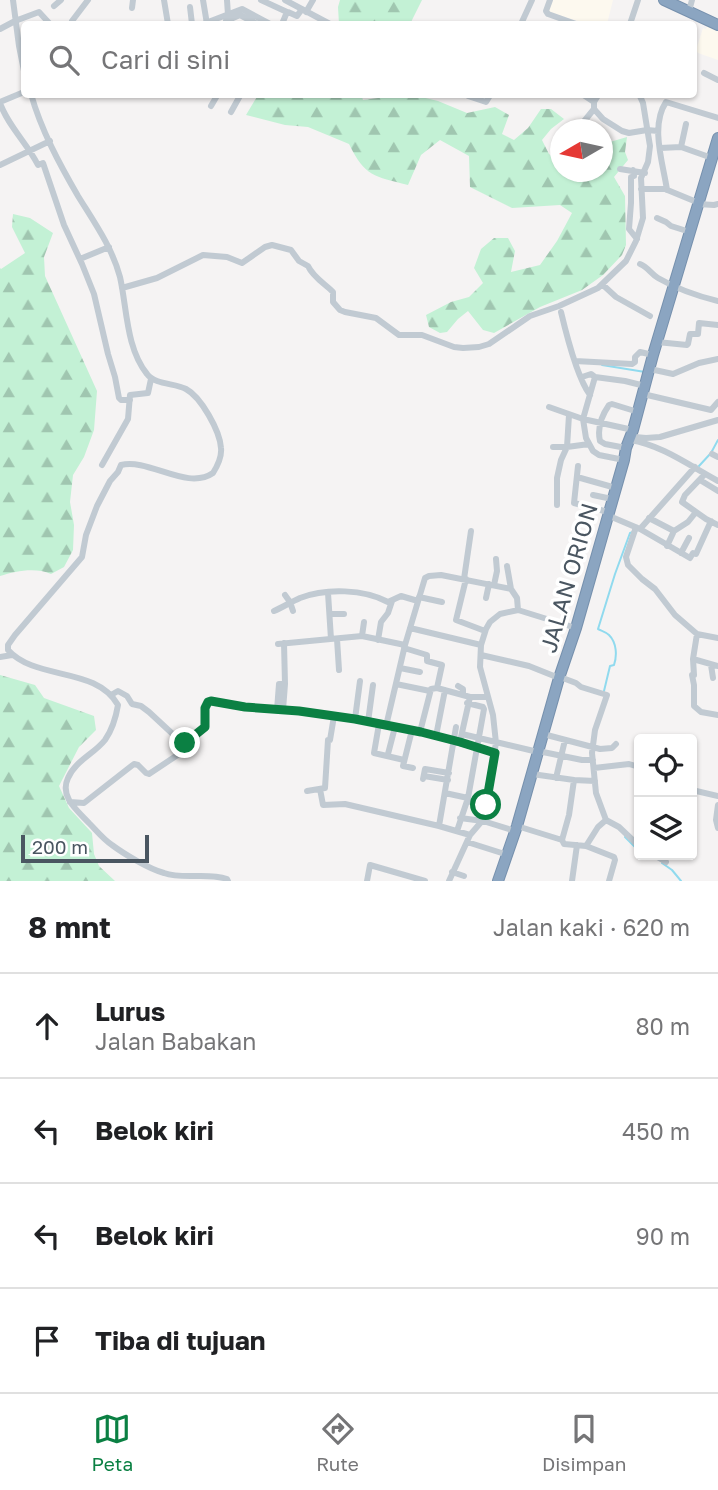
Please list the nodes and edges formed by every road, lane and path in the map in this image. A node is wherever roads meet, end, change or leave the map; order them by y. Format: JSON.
{"nodes":[{"id":1,"x":13,"y":0,"type":"edge"},
{"id":2,"x":61,"y":0,"type":"edge"},
{"id":3,"x":88,"y":0,"type":"edge"},
{"id":4,"x":164,"y":0,"type":"edge"},
{"id":5,"x":203,"y":0,"type":"edge"},
{"id":6,"x":227,"y":0,"type":"edge"},
{"id":7,"x":244,"y":0,"type":"edge"},
{"id":8,"x":261,"y":0,"type":"edge"},
{"id":9,"x":285,"y":0,"type":"edge"},
{"id":10,"x":313,"y":0,"type":"edge"},
{"id":11,"x":533,"y":0,"type":"edge"},
{"id":12,"x":551,"y":0,"type":"edge"},
{"id":13,"x":638,"y":0,"type":"edge"},
{"id":14,"x":664,"y":0,"type":"edge"},
{"id":15,"x":692,"y":0,"type":"edge"},
{"id":16,"x":54,"y":6,"type":"dead end"},
{"id":17,"x":190,"y":7,"type":"dead end"},
{"id":18,"x":242,"y":9,"type":"junction"},
{"id":19,"x":304,"y":10,"type":"junction"},
{"id":20,"x":689,"y":11,"type":"junction"},
{"id":21,"x":288,"y":12,"type":"junction"},
{"id":22,"x":228,"y":15,"type":"junction"},
{"id":23,"x":15,"y":21,"type":"junction"},
{"id":24,"x":47,"y":21,"type":"edge"},
{"id":25,"x":72,"y":21,"type":"dead end"},
{"id":26,"x":168,"y":21,"type":"edge"},
{"id":27,"x":192,"y":21,"type":"edge"},
{"id":28,"x":205,"y":21,"type":"edge"},
{"id":29,"x":213,"y":21,"type":"edge"},
{"id":30,"x":226,"y":21,"type":"edge"},
{"id":31,"x":251,"y":21,"type":"edge"},
{"id":32,"x":264,"y":21,"type":"edge"},
{"id":33,"x":284,"y":21,"type":"edge"},
{"id":34,"x":324,"y":21,"type":"edge"},
{"id":35,"x":522,"y":21,"type":"edge"},
{"id":36,"x":568,"y":21,"type":"edge"},
{"id":37,"x":631,"y":21,"type":"edge"},
{"id":38,"x":718,"y":25,"type":"edge"},
{"id":39,"x":0,"y":29,"type":"edge"},
{"id":40,"x":21,"y":54,"type":"edge"},
{"id":41,"x":704,"y":73,"type":"dead end"},
{"id":42,"x":718,"y":80,"type":"edge"},
{"id":43,"x":21,"y":93,"type":"edge"},
{"id":44,"x":32,"y":98,"type":"edge"},
{"id":45,"x":216,"y":98,"type":"edge"},
{"id":46,"x":239,"y":98,"type":"edge"},
{"id":47,"x":586,"y":98,"type":"edge"},
{"id":48,"x":597,"y":98,"type":"edge"},
{"id":49,"x":641,"y":98,"type":"edge"},
{"id":50,"x":0,"y":102,"type":"edge"},
{"id":51,"x":211,"y":106,"type":"dead end"},
{"id":52,"x":594,"y":106,"type":"junction"},
{"id":53,"x":231,"y":113,"type":"dead end"},
{"id":54,"x":718,"y":118,"type":"edge"},
{"id":55,"x":585,"y":119,"type":"edge"},
{"id":56,"x":686,"y":124,"type":"dead end"},
{"id":57,"x":647,"y":130,"type":"junction"},
{"id":58,"x":658,"y":131,"type":"junction"},
{"id":59,"x":50,"y":141,"type":"junction"},
{"id":60,"x":717,"y":143,"type":"edge"},
{"id":61,"x":660,"y":148,"type":"junction"},
{"id":62,"x":681,"y":148,"type":"junction"},
{"id":63,"x":30,"y":151,"type":"junction"},
{"id":64,"x":712,"y":158,"type":"junction"},
{"id":65,"x":0,"y":165,"type":"edge"},
{"id":66,"x":620,"y":169,"type":"dead end"},
{"id":67,"x":633,"y":170,"type":"junction"},
{"id":68,"x":645,"y":173,"type":"junction"},
{"id":69,"x":641,"y":189,"type":"junction"},
{"id":70,"x":667,"y":190,"type":"junction"},
{"id":71,"x":699,"y":204,"type":"junction"},
{"id":72,"x":718,"y":204,"type":"edge"},
{"id":73,"x":657,"y":218,"type":"dead end"},
{"id":74,"x":690,"y":232,"type":"junction"},
{"id":75,"x":637,"y":239,"type":"junction"},
{"id":76,"x":109,"y":247,"type":"junction"},
{"id":77,"x":80,"y":259,"type":"junction"},
{"id":78,"x":640,"y":264,"type":"dead end"},
{"id":79,"x":603,"y":285,"type":"junction"},
{"id":80,"x":674,"y":286,"type":"junction"},
{"id":81,"x":122,"y":288,"type":"junction"},
{"id":82,"x":718,"y":301,"type":"edge"},
{"id":83,"x":561,"y":312,"type":"dead end"},
{"id":84,"x":650,"y":316,"type":"dead end"},
{"id":85,"x":718,"y":324,"type":"edge"},
{"id":86,"x":657,"y":342,"type":"junction"},
{"id":87,"x":653,"y":355,"type":"junction"},
{"id":88,"x":718,"y":359,"type":"edge"},
{"id":89,"x":577,"y":364,"type":"junction"},
{"id":90,"x":650,"y":370,"type":"junction"},
{"id":91,"x":582,"y":377,"type":"junction"},
{"id":92,"x":595,"y":377,"type":"junction"},
{"id":93,"x":151,"y":379,"type":"junction"},
{"id":94,"x":644,"y":390,"type":"junction"},
{"id":95,"x":590,"y":395,"type":"junction"},
{"id":96,"x":130,"y":400,"type":"junction"},
{"id":97,"x":718,"y":402,"type":"edge"},
{"id":98,"x":549,"y":407,"type":"dead end"},
{"id":99,"x":638,"y":412,"type":"junction"},
{"id":100,"x":569,"y":415,"type":"junction"},
{"id":101,"x":583,"y":419,"type":"junction"},
{"id":102,"x":601,"y":423,"type":"junction"},
{"id":103,"x":717,"y":423,"type":"edge"},
{"id":104,"x":631,"y":438,"type":"junction"},
{"id":105,"x":589,"y":444,"type":"junction"},
{"id":106,"x":605,"y":444,"type":"junction"},
{"id":107,"x":553,"y":447,"type":"dead end"},
{"id":108,"x":566,"y":447,"type":"junction"},
{"id":109,"x":603,"y":456,"type":"junction"},
{"id":110,"x":624,"y":460,"type":"junction"},
{"id":111,"x":102,"y":465,"type":"dead end"},
{"id":112,"x":579,"y":466,"type":"dead end"},
{"id":113,"x":696,"y":468,"type":"junction"},
{"id":114,"x":705,"y":474,"type":"junction"},
{"id":115,"x":577,"y":477,"type":"junction"},
{"id":116,"x":699,"y":480,"type":"junction"},
{"id":117,"x":718,"y":481,"type":"edge"},
{"id":118,"x":616,"y":488,"type":"junction"},
{"id":119,"x":718,"y":491,"type":"edge"},
{"id":120,"x":593,"y":495,"type":"dead end"},
{"id":121,"x":612,"y":499,"type":"junction"},
{"id":122,"x":556,"y":505,"type":"dead end"},
{"id":123,"x":696,"y":512,"type":"junction"},
{"id":124,"x":608,"y":514,"type":"junction"},
{"id":125,"x":651,"y":519,"type":"junction"},
{"id":126,"x":715,"y":523,"type":"edge"},
{"id":127,"x":638,"y":530,"type":"junction"},
{"id":128,"x":471,"y":531,"type":"dead end"},
{"id":129,"x":674,"y":531,"type":"junction"},
{"id":130,"x":689,"y":538,"type":"dead end"},
{"id":131,"x":667,"y":546,"type":"junction"},
{"id":132,"x":681,"y":553,"type":"junction"},
{"id":133,"x":496,"y":559,"type":"dead end"},
{"id":134,"x":507,"y":566,"type":"dead end"},
{"id":135,"x":465,"y":579,"type":"junction"},
{"id":136,"x":492,"y":585,"type":"junction"},
{"id":137,"x":511,"y":589,"type":"junction"},
{"id":138,"x":328,"y":593,"type":"junction"},
{"id":139,"x":285,"y":595,"type":"dead end"},
{"id":140,"x":486,"y":598,"type":"dead end"},
{"id":141,"x":418,"y":599,"type":"junction"},
{"id":142,"x":392,"y":601,"type":"junction"},
{"id":143,"x":442,"y":602,"type":"dead end"},
{"id":144,"x":290,"y":603,"type":"junction"},
{"id":145,"x":518,"y":610,"type":"junction"},
{"id":146,"x":274,"y":611,"type":"dead end"},
{"id":147,"x":293,"y":611,"type":"dead end"},
{"id":148,"x":330,"y":614,"type":"junction"},
{"id":149,"x":344,"y":614,"type":"dead end"},
{"id":150,"x":364,"y":622,"type":"dead end"},
{"id":151,"x":410,"y":628,"type":"junction"},
{"id":152,"x":576,"y":628,"type":"junction"},
{"id":153,"x":485,"y":631,"type":"junction"},
{"id":154,"x":309,"y":633,"type":"dead end"},
{"id":155,"x":697,"y":634,"type":"junction"},
{"id":156,"x":362,"y":636,"type":"junction"},
{"id":157,"x":718,"y":638,"type":"edge"},
{"id":158,"x":334,"y":639,"type":"junction"},
{"id":159,"x":378,"y":640,"type":"junction"},
{"id":160,"x":311,"y":641,"type":"junction"},
{"id":161,"x":481,"y":645,"type":"junction"},
{"id":162,"x":405,"y":647,"type":"junction"},
{"id":163,"x":12,"y":655,"type":"junction"},
{"id":164,"x":481,"y":655,"type":"junction"},
{"id":165,"x":0,"y":657,"type":"edge"},
{"id":166,"x":693,"y":659,"type":"junction"},
{"id":167,"x":715,"y":666,"type":"edge"},
{"id":168,"x":400,"y":668,"type":"junction"},
{"id":169,"x":339,"y":670,"type":"dead end"},
{"id":170,"x":559,"y":677,"type":"junction"},
{"id":171,"x":713,"y":678,"type":"dead end"},
{"id":172,"x":360,"y":681,"type":"dead end"},
{"id":173,"x":396,"y":684,"type":"junction"},
{"id":174,"x":373,"y":685,"type":"dead end"},
{"id":175,"x":458,"y":686,"type":"dead end"},
{"id":176,"x":412,"y":688,"type":"junction"},
{"id":177,"x":437,"y":690,"type":"junction"},
{"id":178,"x":111,"y":695,"type":"junction"},
{"id":179,"x":487,"y":697,"type":"junction"},
{"id":180,"x":467,"y":698,"type":"junction"},
{"id":181,"x":280,"y":710,"type":"junction"},
{"id":182,"x":718,"y":715,"type":"edge"},
{"id":183,"x":334,"y":716,"type":"junction"},
{"id":184,"x":355,"y":719,"type":"junction"},
{"id":185,"x":368,"y":722,"type":"junction"},
{"id":186,"x":382,"y":725,"type":"junction"},
{"id":187,"x":395,"y":727,"type":"junction"},
{"id":188,"x":456,"y":727,"type":"dead end"},
{"id":189,"x":412,"y":730,"type":"junction"},
{"id":190,"x":421,"y":732,"type":"junction"},
{"id":191,"x":462,"y":734,"type":"junction"},
{"id":192,"x":543,"y":734,"type":"junction"},
{"id":193,"x":436,"y":736,"type":"junction"},
{"id":194,"x":478,"y":738,"type":"junction"},
{"id":195,"x":565,"y":740,"type":"junction"},
{"id":196,"x":457,"y":741,"type":"junction"},
{"id":197,"x":185,"y":743,"type":"junction"},
{"id":198,"x":496,"y":743,"type":"junction"},
{"id":199,"x":616,"y":744,"type":"dead end"},
{"id":200,"x":591,"y":747,"type":"junction"},
{"id":201,"x":477,"y":748,"type":"junction"},
{"id":202,"x":538,"y":751,"type":"junction"},
{"id":203,"x":495,"y":753,"type":"junction"},
{"id":204,"x":388,"y":754,"type":"dead end"},
{"id":205,"x":561,"y":756,"type":"junction"},
{"id":206,"x":404,"y":760,"type":"junction"},
{"id":207,"x":592,"y":762,"type":"junction"},
{"id":208,"x":634,"y":765,"type":"edge"},
{"id":209,"x":413,"y":768,"type":"dead end"},
{"id":210,"x":532,"y":774,"type":"junction"},
{"id":211,"x":448,"y":776,"type":"junction"},
{"id":212,"x":423,"y":778,"type":"dead end"},
{"id":213,"x":556,"y":778,"type":"junction"},
{"id":214,"x":574,"y":780,"type":"junction"},
{"id":215,"x":594,"y":781,"type":"junction"},
{"id":216,"x":320,"y":789,"type":"junction"},
{"id":217,"x":307,"y":791,"type":"dead end"},
{"id":218,"x":697,"y":791,"type":"edge"},
{"id":219,"x":445,"y":793,"type":"junction"},
{"id":220,"x":718,"y":796,"type":"edge"},
{"id":221,"x":468,"y":799,"type":"junction"},
{"id":222,"x":70,"y":802,"type":"junction"},
{"id":223,"x":486,"y":805,"type":"junction"},
{"id":224,"x":718,"y":805,"type":"edge"},
{"id":225,"x":460,"y":818,"type":"junction"},
{"id":226,"x":605,"y":821,"type":"junction"},
{"id":227,"x":484,"y":822,"type":"junction"},
{"id":228,"x":439,"y":826,"type":"junction"},
{"id":229,"x":718,"y":828,"type":"edge"},
{"id":230,"x":516,"y":829,"type":"junction"},
{"id":231,"x":457,"y":831,"type":"junction"},
{"id":232,"x":562,"y":839,"type":"junction"},
{"id":233,"x":468,"y":840,"type":"junction"},
{"id":234,"x":634,"y":841,"type":"edge"},
{"id":235,"x":577,"y":845,"type":"junction"},
{"id":236,"x":586,"y":846,"type":"junction"},
{"id":237,"x":508,"y":855,"type":"junction"},
{"id":238,"x":662,"y":860,"type":"edge"},
{"id":239,"x":666,"y":862,"type":"dead end"},
{"id":240,"x":453,"y":872,"type":"junction"},
{"id":241,"x":464,"y":876,"type":"dead end"},
{"id":242,"x":500,"y":880,"type":"edge"},
{"id":243,"x":228,"y":881,"type":"edge"},
{"id":244,"x":367,"y":881,"type":"edge"},
{"id":245,"x":425,"y":881,"type":"edge"},
{"id":246,"x":449,"y":881,"type":"edge"},
{"id":247,"x":572,"y":881,"type":"edge"},
{"id":248,"x":610,"y":881,"type":"edge"}],
"edges":[{"from":1,"to":23,"type":"street"},
{"from":2,"to":16,"type":"street"},
{"from":3,"to":25,"type":"street"},
{"from":4,"to":26,"type":"street"},
{"from":5,"to":28,"type":"street"},
{"from":6,"to":22,"type":"street"},
{"from":7,"to":18,"type":"street"},
{"from":8,"to":21,"type":"street"},
{"from":9,"to":19,"type":"street"},
{"from":10,"to":19,"type":"street"},
{"from":11,"to":35,"type":"street"},
{"from":12,"to":36,"type":"street"},
{"from":13,"to":37,"type":"street"},
{"from":14,"to":20,"type":"highway"},
{"from":15,"to":20,"type":"street"},
{"from":17,"to":27,"type":"street"},
{"from":18,"to":22,"type":"street"},
{"from":18,"to":32,"type":"street"},
{"from":19,"to":21,"type":"street"},
{"from":19,"to":34,"type":"street"},
{"from":20,"to":38,"type":"highway"},
{"from":21,"to":33,"type":"street"},
{"from":22,"to":29,"type":"street"},
{"from":23,"to":24,"type":"street"},
{"from":23,"to":39,"type":"street"},
{"from":23,"to":40,"type":"street"},
{"from":30,"to":31,"type":"street"},
{"from":41,"to":42,"type":"street"},
{"from":43,"to":50,"type":"street"},
{"from":44,"to":59,"type":"street"},
{"from":45,"to":51,"type":"street"},
{"from":46,"to":53,"type":"street"},
{"from":47,"to":52,"type":"street"},
{"from":48,"to":52,"type":"street"},
{"from":49,"to":57,"type":"street"},
{"from":50,"to":63,"type":"street"},
{"from":52,"to":55,"type":"street"},
{"from":52,"to":57,"type":"street"},
{"from":54,"to":58,"type":"street"},
{"from":56,"to":62,"type":"street"},
{"from":57,"to":58,"type":"street"},
{"from":57,"to":68,"type":"street"},
{"from":58,"to":61,"type":"street"},
{"from":59,"to":63,"type":"street"},
{"from":59,"to":76,"type":"street"},
{"from":60,"to":64,"type":"highway","name":"JALAN ORION"},
{"from":61,"to":62,"type":"street"},
{"from":61,"to":70,"type":"street"},
{"from":62,"to":64,"type":"street"},
{"from":63,"to":65,"type":"street"},
{"from":63,"to":77,"type":"street"},
{"from":64,"to":71,"type":"highway","name":"JALAN ORION"},
{"from":66,"to":67,"type":"street"},
{"from":67,"to":68,"type":"street"},
{"from":67,"to":75,"type":"street"},
{"from":68,"to":69,"type":"street"},
{"from":69,"to":70,"type":"street"},
{"from":69,"to":75,"type":"street"},
{"from":70,"to":71,"type":"street"},
{"from":71,"to":72,"type":"street"},
{"from":71,"to":74,"type":"highway","name":"JALAN ORION"},
{"from":73,"to":74,"type":"street"},
{"from":74,"to":80,"type":"highway","name":"JALAN ORION"},
{"from":75,"to":79,"type":"street"},
{"from":76,"to":77,"type":"street"},
{"from":76,"to":81,"type":"street"},
{"from":77,"to":96,"type":"street"},
{"from":78,"to":80,"type":"street"},
{"from":79,"to":81,"type":"street"},
{"from":79,"to":84,"type":"street"},
{"from":80,"to":82,"type":"street"},
{"from":80,"to":86,"type":"highway","name":"JALAN ORION"},
{"from":81,"to":93,"type":"street"},
{"from":83,"to":89,"type":"street"},
{"from":85,"to":86,"type":"street"},
{"from":86,"to":87,"type":"highway","name":"JALAN ORION"},
{"from":87,"to":89,"type":"street"},
{"from":87,"to":90,"type":"highway","name":"JALAN ORION"},
{"from":88,"to":90,"type":"street"},
{"from":89,"to":91,"type":"street"},
{"from":90,"to":94,"type":"highway","name":"JALAN ORION"},
{"from":91,"to":92,"type":"street"},
{"from":91,"to":95,"type":"street"},
{"from":92,"to":94,"type":"street"},
{"from":92,"to":95,"type":"street"},
{"from":93,"to":96,"type":"street"},
{"from":93,"to":163,"type":"street"},
{"from":94,"to":97,"type":"street"},
{"from":94,"to":99,"type":"highway","name":"JALAN ORION"},
{"from":95,"to":101,"type":"street"},
{"from":96,"to":111,"type":"street"},
{"from":98,"to":100,"type":"street"},
{"from":99,"to":102,"type":"street"},
{"from":99,"to":104,"type":"highway","name":"JALAN ORION"},
{"from":100,"to":101,"type":"street"},
{"from":100,"to":108,"type":"street"},
{"from":101,"to":102,"type":"street"},
{"from":101,"to":105,"type":"street"},
{"from":102,"to":104,"type":"street"},
{"from":102,"to":106,"type":"street"},
{"from":103,"to":104,"type":"street"},
{"from":104,"to":106,"type":"street"},
{"from":104,"to":110,"type":"highway","name":"JALAN ORION"},
{"from":104,"to":113,"type":"street"},
{"from":105,"to":108,"type":"street"},
{"from":105,"to":109,"type":"street"},
{"from":106,"to":109,"type":"street"},
{"from":107,"to":108,"type":"street"},
{"from":108,"to":122,"type":"street"},
{"from":109,"to":110,"type":"street"},
{"from":110,"to":118,"type":"highway","name":"JALAN ORION"},
{"from":112,"to":115,"type":"street"},
{"from":113,"to":114,"type":"street"},
{"from":113,"to":125,"type":"street"},
{"from":114,"to":116,"type":"street"},
{"from":114,"to":117,"type":"street"},
{"from":115,"to":118,"type":"street"},
{"from":115,"to":124,"type":"street"},
{"from":116,"to":119,"type":"street"},
{"from":116,"to":123,"type":"street"},
{"from":118,"to":121,"type":"highway","name":"JALAN ORION"},
{"from":120,"to":121,"type":"street"},
{"from":121,"to":124,"type":"highway","name":"JALAN ORION"},
{"from":123,"to":126,"type":"street"},
{"from":123,"to":129,"type":"street"},
{"from":124,"to":127,"type":"street"},
{"from":124,"to":152,"type":"highway","name":"JALAN ORION"},
{"from":125,"to":127,"type":"street"},
{"from":125,"to":129,"type":"street"},
{"from":126,"to":132,"type":"street"},
{"from":127,"to":131,"type":"street"},
{"from":127,"to":155,"type":"street"},
{"from":128,"to":135,"type":"street"},
{"from":129,"to":131,"type":"street"},
{"from":130,"to":132,"type":"street"},
{"from":131,"to":132,"type":"street"},
{"from":133,"to":136,"type":"street"},
{"from":134,"to":137,"type":"street"},
{"from":135,"to":136,"type":"street"},
{"from":135,"to":141,"type":"street"},
{"from":135,"to":153,"type":"street"},
{"from":136,"to":137,"type":"street"},
{"from":136,"to":140,"type":"street"},
{"from":137,"to":145,"type":"street"},
{"from":138,"to":142,"type":"street"},
{"from":138,"to":144,"type":"street"},
{"from":138,"to":148,"type":"street"},
{"from":139,"to":144,"type":"street"},
{"from":141,"to":142,"type":"street"},
{"from":141,"to":143,"type":"street"},
{"from":141,"to":151,"type":"street"},
{"from":142,"to":159,"type":"street"},
{"from":144,"to":146,"type":"street"},
{"from":144,"to":147,"type":"street"},
{"from":145,"to":152,"type":"street"},
{"from":145,"to":153,"type":"street"},
{"from":148,"to":149,"type":"street"},
{"from":148,"to":158,"type":"street"},
{"from":150,"to":156,"type":"street"},
{"from":151,"to":161,"type":"street"},
{"from":151,"to":162,"type":"street"},
{"from":152,"to":170,"type":"highway","name":"JALAN ORION"},
{"from":153,"to":161,"type":"street"},
{"from":154,"to":160,"type":"street"},
{"from":155,"to":157,"type":"street"},
{"from":155,"to":166,"type":"street"},
{"from":156,"to":158,"type":"street"},
{"from":156,"to":159,"type":"street"},
{"from":158,"to":160,"type":"street"},
{"from":158,"to":169,"type":"street"},
{"from":159,"to":162,"type":"street"},
{"from":160,"to":181,"type":"street"},
{"from":161,"to":164,"type":"street"},
{"from":162,"to":168,"type":"street"},
{"from":162,"to":177,"type":"street"},
{"from":163,"to":165,"type":"street"},
{"from":163,"to":178,"type":"street"},
{"from":164,"to":170,"type":"street"},
{"from":164,"to":179,"type":"street"},
{"from":166,"to":167,"type":"street"},
{"from":166,"to":182,"type":"street"},
{"from":167,"to":171,"type":"street"},
{"from":168,"to":173,"type":"street"},
{"from":168,"to":176,"type":"street"},
{"from":170,"to":192,"type":"highway","name":"JALAN ORION"},
{"from":170,"to":200,"type":"street"},
{"from":172,"to":184,"type":"street"},
{"from":173,"to":176,"type":"street"},
{"from":173,"to":186,"type":"street"},
{"from":174,"to":185,"type":"street"},
{"from":175,"to":180,"type":"street"},
{"from":176,"to":177,"type":"street"},
{"from":177,"to":180,"type":"street"},
{"from":177,"to":190,"type":"street"},
{"from":177,"to":193,"type":"street"},
{"from":178,"to":197,"type":"street"},
{"from":178,"to":222,"type":"street"},
{"from":179,"to":180,"type":"street"},
{"from":179,"to":198,"type":"street"},
{"from":180,"to":191,"type":"street"},
{"from":180,"to":194,"type":"street"},
{"from":181,"to":183,"type":"street"},
{"from":181,"to":197,"type":"street"},
{"from":183,"to":184,"type":"street"},
{"from":183,"to":216,"type":"street"},
{"from":184,"to":185,"type":"street"},
{"from":185,"to":186,"type":"street"},
{"from":186,"to":187,"type":"street"},
{"from":186,"to":206,"type":"street"},
{"from":187,"to":189,"type":"street"},
{"from":187,"to":204,"type":"street"},
{"from":188,"to":196,"type":"street"},
{"from":189,"to":190,"type":"street"},
{"from":189,"to":206,"type":"street"},
{"from":190,"to":193,"type":"street"},
{"from":191,"to":194,"type":"street"},
{"from":191,"to":196,"type":"street"},
{"from":192,"to":195,"type":"street"},
{"from":192,"to":202,"type":"highway","name":"JALAN ORION"},
{"from":193,"to":196,"type":"street"},
{"from":194,"to":198,"type":"street"},
{"from":194,"to":201,"type":"street"},
{"from":195,"to":200,"type":"street"},
{"from":195,"to":205,"type":"street"},
{"from":196,"to":201,"type":"street"},
{"from":196,"to":211,"type":"street"},
{"from":197,"to":222,"type":"street"},
{"from":198,"to":202,"type":"street"},
{"from":198,"to":203,"type":"street"},
{"from":199,"to":200,"type":"street"},
{"from":200,"to":207,"type":"street"},
{"from":201,"to":203,"type":"street"},
{"from":201,"to":221,"type":"street"},
{"from":202,"to":205,"type":"street"},
{"from":202,"to":210,"type":"highway","name":"JALAN ORION"},
{"from":203,"to":223,"type":"street"},
{"from":205,"to":207,"type":"street"},
{"from":205,"to":213,"type":"street"},
{"from":206,"to":209,"type":"street"},
{"from":207,"to":208,"type":"street"},
{"from":207,"to":215,"type":"street"},
{"from":210,"to":213,"type":"street"},
{"from":210,"to":230,"type":"highway","name":"JALAN ORION"},
{"from":211,"to":212,"type":"street"},
{"from":211,"to":219,"type":"street"},
{"from":213,"to":214,"type":"street"},
{"from":214,"to":215,"type":"street"},
{"from":214,"to":232,"type":"street"},
{"from":215,"to":226,"type":"street"},
{"from":216,"to":217,"type":"street"},
{"from":216,"to":228,"type":"street"},
{"from":218,"to":220,"type":"street"},
{"from":219,"to":221,"type":"street"},
{"from":219,"to":228,"type":"street"},
{"from":221,"to":223,"type":"street"},
{"from":221,"to":225,"type":"street"},
{"from":222,"to":243,"type":"street"},
{"from":223,"to":227,"type":"street"},
{"from":224,"to":229,"type":"street"},
{"from":225,"to":227,"type":"street"},
{"from":225,"to":231,"type":"street"},
{"from":226,"to":234,"type":"street"},
{"from":226,"to":236,"type":"street"},
{"from":227,"to":230,"type":"street"},
{"from":227,"to":233,"type":"street"},
{"from":228,"to":231,"type":"street"},
{"from":230,"to":232,"type":"street"},
{"from":230,"to":237,"type":"highway","name":"JALAN ORION"},
{"from":231,"to":233,"type":"street"},
{"from":232,"to":235,"type":"street"},
{"from":233,"to":237,"type":"street"},
{"from":233,"to":240,"type":"street"},
{"from":235,"to":236,"type":"street"},
{"from":235,"to":247,"type":"street"},
{"from":236,"to":248,"type":"street"},
{"from":237,"to":242,"type":"highway","name":"JALAN ORION"},
{"from":238,"to":239,"type":"street"},
{"from":240,"to":241,"type":"street"},
{"from":240,"to":246,"type":"street"},
{"from":244,"to":245,"type":"street"}]}
